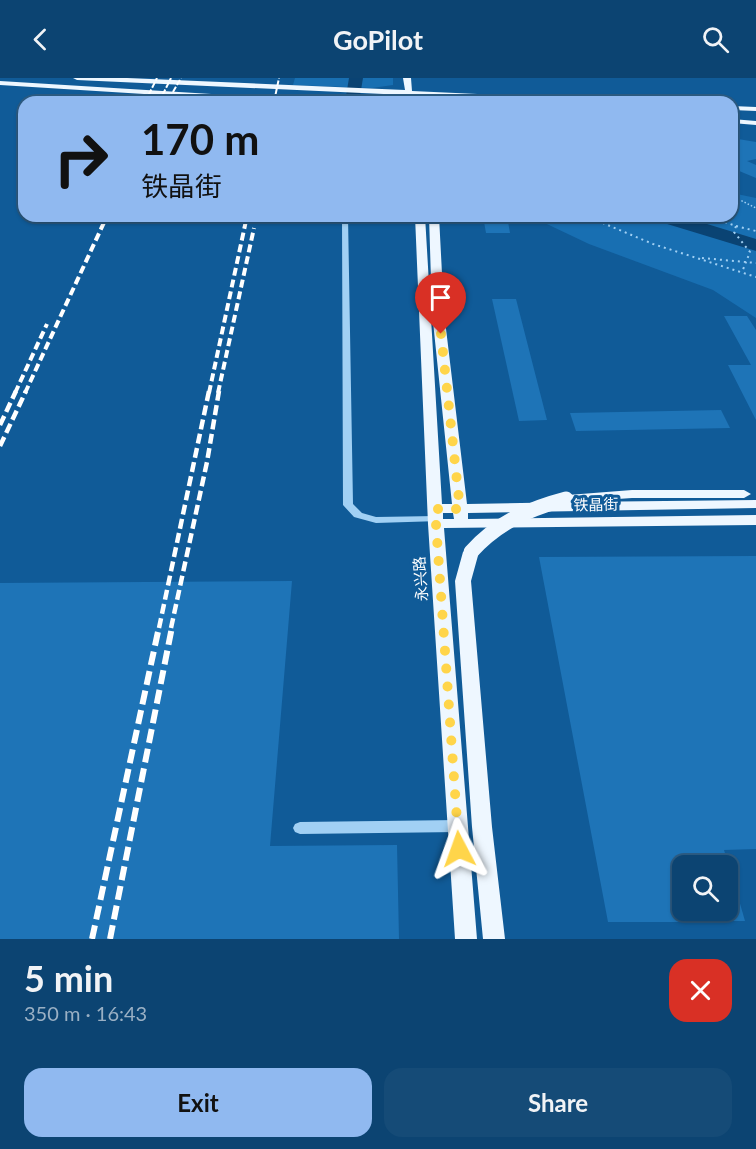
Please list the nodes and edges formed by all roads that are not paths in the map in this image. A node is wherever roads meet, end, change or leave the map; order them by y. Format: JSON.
{"nodes":[{"id":1,"x":77,"y":78,"type":"edge"},
{"id":2,"x":407,"y":78,"type":"edge"},
{"id":3,"x":147,"y":80,"type":"edge"},
{"id":4,"x":0,"y":83,"type":"edge"},
{"id":5,"x":424,"y":94,"type":"edge"},
{"id":6,"x":211,"y":96,"type":"edge"},
{"id":7,"x":398,"y":96,"type":"edge"},
{"id":8,"x":410,"y":96,"type":"edge"},
{"id":9,"x":471,"y":96,"type":"edge"},
{"id":10,"x":738,"y":108,"type":"edge"},
{"id":11,"x":756,"y":110,"type":"edge"},
{"id":12,"x":738,"y":122,"type":"edge"},
{"id":13,"x":756,"y":123,"type":"edge"},
{"id":14,"x":345,"y":222,"type":"edge"},
{"id":15,"x":420,"y":222,"type":"edge"},
{"id":16,"x":434,"y":222,"type":"edge"},
{"id":17,"x":756,"y":494,"type":"edge"},
{"id":18,"x":756,"y":504,"type":"edge"},
{"id":19,"x":461,"y":516,"type":"junction"},
{"id":20,"x":436,"y":517,"type":"junction"},
{"id":21,"x":756,"y":520,"type":"edge"},
{"id":22,"x":458,"y":826,"type":"junction"},
{"id":23,"x":300,"y":828,"type":"dead end"},
{"id":24,"x":466,"y":939,"type":"edge"},
{"id":25,"x":494,"y":939,"type":"edge"}],
"edges":[{"from":1,"to":3,"type":"main road"},
{"from":2,"to":8,"type":"main road"},
{"from":3,"to":7,"type":"main road"},
{"from":4,"to":6,"type":"main road"},
{"from":5,"to":9,"type":"main road"},
{"from":10,"to":11,"type":"main road"},
{"from":12,"to":13,"type":"main road"},
{"from":14,"to":20,"type":"lane"},
{"from":15,"to":20,"type":"main road","name":"永兴路"},
{"from":16,"to":19,"type":"main road"},
{"from":17,"to":25,"type":"main road","bridge":true},
{"from":18,"to":19,"type":"main road","name":"铁晶街"},
{"from":19,"to":20,"type":"main road","name":"铁晶街"},
{"from":19,"to":21,"type":"main road","name":"铁晶街"},
{"from":20,"to":22,"type":"main road","name":"永兴路"},
{"from":22,"to":23,"type":"lane"},
{"from":22,"to":24,"type":"main road","name":"永兴路"}]}
